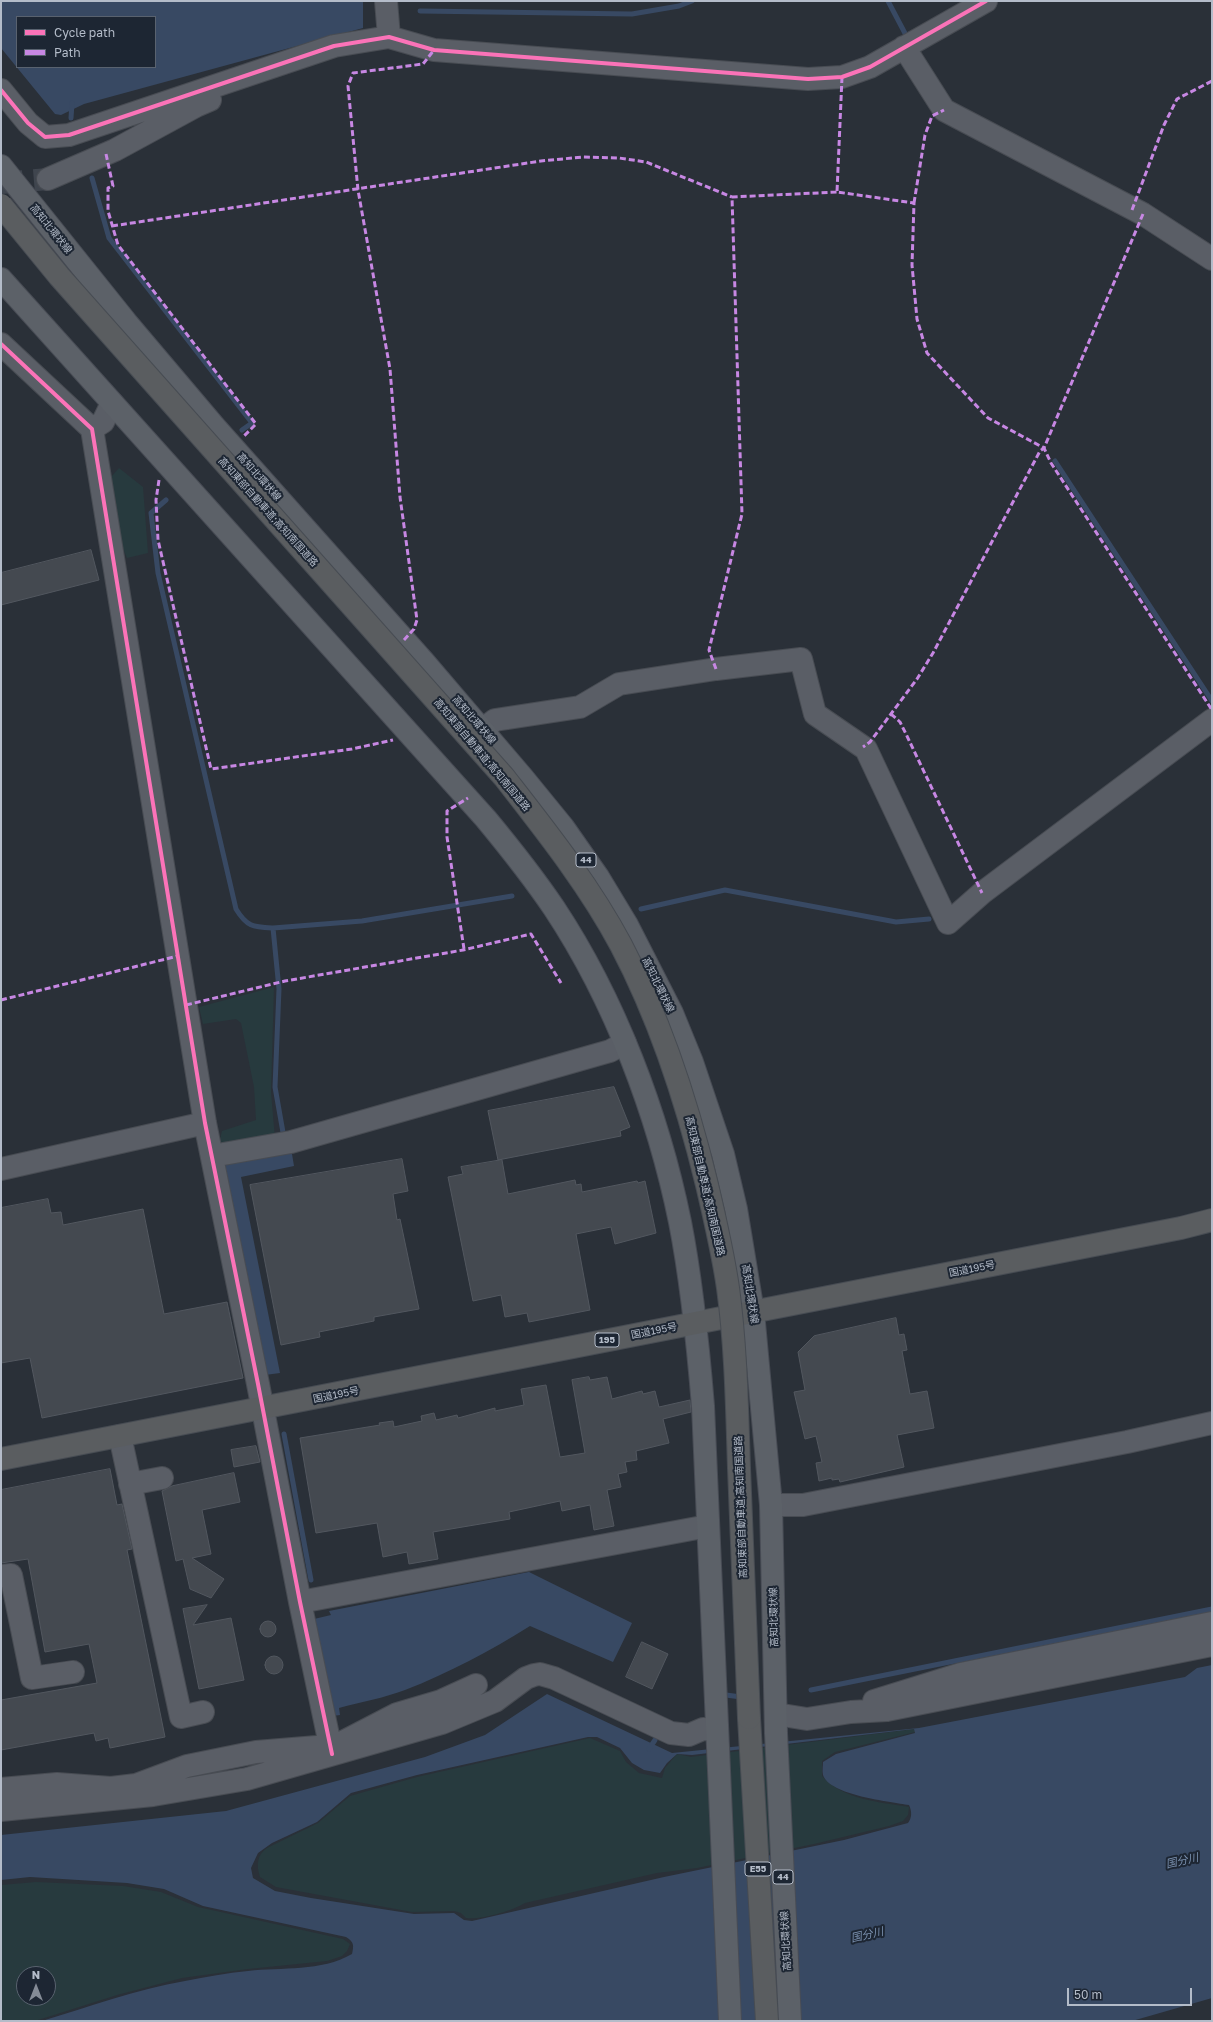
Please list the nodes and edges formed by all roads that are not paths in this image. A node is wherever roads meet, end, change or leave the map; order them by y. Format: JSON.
{"nodes":[{"id":1,"x":986,"y":1,"type":"edge"},
{"id":2,"x":388,"y":14,"type":"edge"},
{"id":3,"x":912,"y":43,"type":"junction"},
{"id":4,"x":334,"y":46,"type":"junction"},
{"id":5,"x":1,"y":90,"type":"edge"},
{"id":6,"x":1,"y":166,"type":"edge"},
{"id":7,"x":48,"y":179,"type":"tunnel mouth"},
{"id":8,"x":1,"y":205,"type":"edge"},
{"id":9,"x":1212,"y":259,"type":"edge"},
{"id":10,"x":1,"y":279,"type":"edge"},
{"id":11,"x":1,"y":344,"type":"edge"},
{"id":12,"x":112,"y":403,"type":"junction"},
{"id":13,"x":92,"y":429,"type":"junction"},
{"id":14,"x":1212,"y":720,"type":"edge"},
{"id":15,"x":482,"y":730,"type":"junction"},
{"id":16,"x":625,"y":1043,"type":"junction"},
{"id":17,"x":205,"y":1123,"type":"junction"},
{"id":18,"x":212,"y":1156,"type":"junction"},
{"id":19,"x":1,"y":1169,"type":"edge"},
{"id":20,"x":1212,"y":1220,"type":"edge"},
{"id":21,"x":753,"y":1312,"type":"junction"},
{"id":22,"x":696,"y":1323,"type":"junction"},
{"id":23,"x":263,"y":1409,"type":"junction"},
{"id":24,"x":1212,"y":1423,"type":"edge"},
{"id":25,"x":120,"y":1436,"type":"junction"},
{"id":26,"x":1,"y":1459,"type":"edge"},
{"id":27,"x":162,"y":1478,"type":"dead end"},
{"id":28,"x":130,"y":1484,"type":"junction"},
{"id":29,"x":771,"y":1505,"type":"junction"},
{"id":30,"x":708,"y":1526,"type":"junction"},
{"id":31,"x":1,"y":1576,"type":"edge"},
{"id":32,"x":300,"y":1602,"type":"junction"},
{"id":33,"x":1212,"y":1623,"type":"edge"},
{"id":34,"x":1212,"y":1645,"type":"edge"},
{"id":35,"x":73,"y":1672,"type":"dead end"},
{"id":36,"x":476,"y":1685,"type":"dead end"},
{"id":37,"x":203,"y":1712,"type":"dead end"},
{"id":38,"x":851,"y":1712,"type":"junction"},
{"id":39,"x":749,"y":1718,"type":"junction"},
{"id":40,"x":776,"y":1723,"type":"junction"},
{"id":41,"x":716,"y":1730,"type":"junction"},
{"id":42,"x":331,"y":1750,"type":"junction"},
{"id":43,"x":1,"y":1789,"type":"edge"},
{"id":44,"x":119,"y":1793,"type":"junction"},
{"id":45,"x":1,"y":1810,"type":"edge"},
{"id":46,"x":730,"y":2021,"type":"edge"},
{"id":47,"x":753,"y":2021,"type":"edge"},
{"id":48,"x":766,"y":2021,"type":"edge"},
{"id":49,"x":790,"y":2021,"type":"edge"}],
"edges":[{"from":1,"to":3,"type":"street"},
{"from":2,"to":3,"type":"street"},
{"from":2,"to":4,"type":"street"},
{"from":3,"to":9,"type":"street"},
{"from":4,"to":5,"type":"street"},
{"from":4,"to":7,"type":"street"},
{"from":6,"to":15,"type":"main road","name":"高知北環状線","number":"44"},
{"from":8,"to":39,"type":"highway","name":"高知東部自動車道;高知南国道路","number":"E55","bridge":true},
{"from":10,"to":12,"type":"main road"},
{"from":11,"to":13,"type":"street"},
{"from":12,"to":13,"type":"street"},
{"from":12,"to":16,"type":"main road"},
{"from":13,"to":17,"type":"street"},
{"from":14,"to":15,"type":"street"},
{"from":15,"to":21,"type":"main road","name":"高知北環状線","number":"44"},
{"from":16,"to":18,"type":"street"},
{"from":16,"to":22,"type":"main road"},
{"from":17,"to":18,"type":"street"},
{"from":17,"to":19,"type":"street"},
{"from":18,"to":23,"type":"street"},
{"from":20,"to":21,"type":"highway","name":"国道195号","number":"195"},
{"from":21,"to":22,"type":"highway","name":"国道195号","number":"195"},
{"from":21,"to":29,"type":"main road","name":"高知北環状線","number":"44"},
{"from":22,"to":23,"type":"highway","name":"国道195号","number":"195"},
{"from":22,"to":30,"type":"main road"},
{"from":23,"to":25,"type":"highway","name":"国道195号","number":"195"},
{"from":23,"to":32,"type":"street"},
{"from":24,"to":29,"type":"street"},
{"from":25,"to":26,"type":"highway","name":"国道195号","number":"195"},
{"from":25,"to":28,"type":"street"},
{"from":27,"to":28,"type":"street"},
{"from":28,"to":37,"type":"street"},
{"from":29,"to":40,"type":"main road","name":"高知北環状線","number":"44"},
{"from":30,"to":32,"type":"street"},
{"from":30,"to":41,"type":"main road"},
{"from":31,"to":35,"type":"street"},
{"from":32,"to":42,"type":"street"},
{"from":33,"to":38,"type":"street"},
{"from":34,"to":38,"type":"street"},
{"from":36,"to":42,"type":"street"},
{"from":38,"to":40,"type":"street"},
{"from":39,"to":47,"type":"highway"},
{"from":39,"to":48,"type":"highway","name":"高知東部自動車道;高知南国道路","number":"E55"},
{"from":40,"to":49,"type":"main road","name":"高知北環状線","number":"44"},
{"from":41,"to":42,"type":"street"},
{"from":41,"to":46,"type":"main road"},
{"from":42,"to":44,"type":"street"},
{"from":43,"to":44,"type":"street"},
{"from":44,"to":45,"type":"street"}]}
